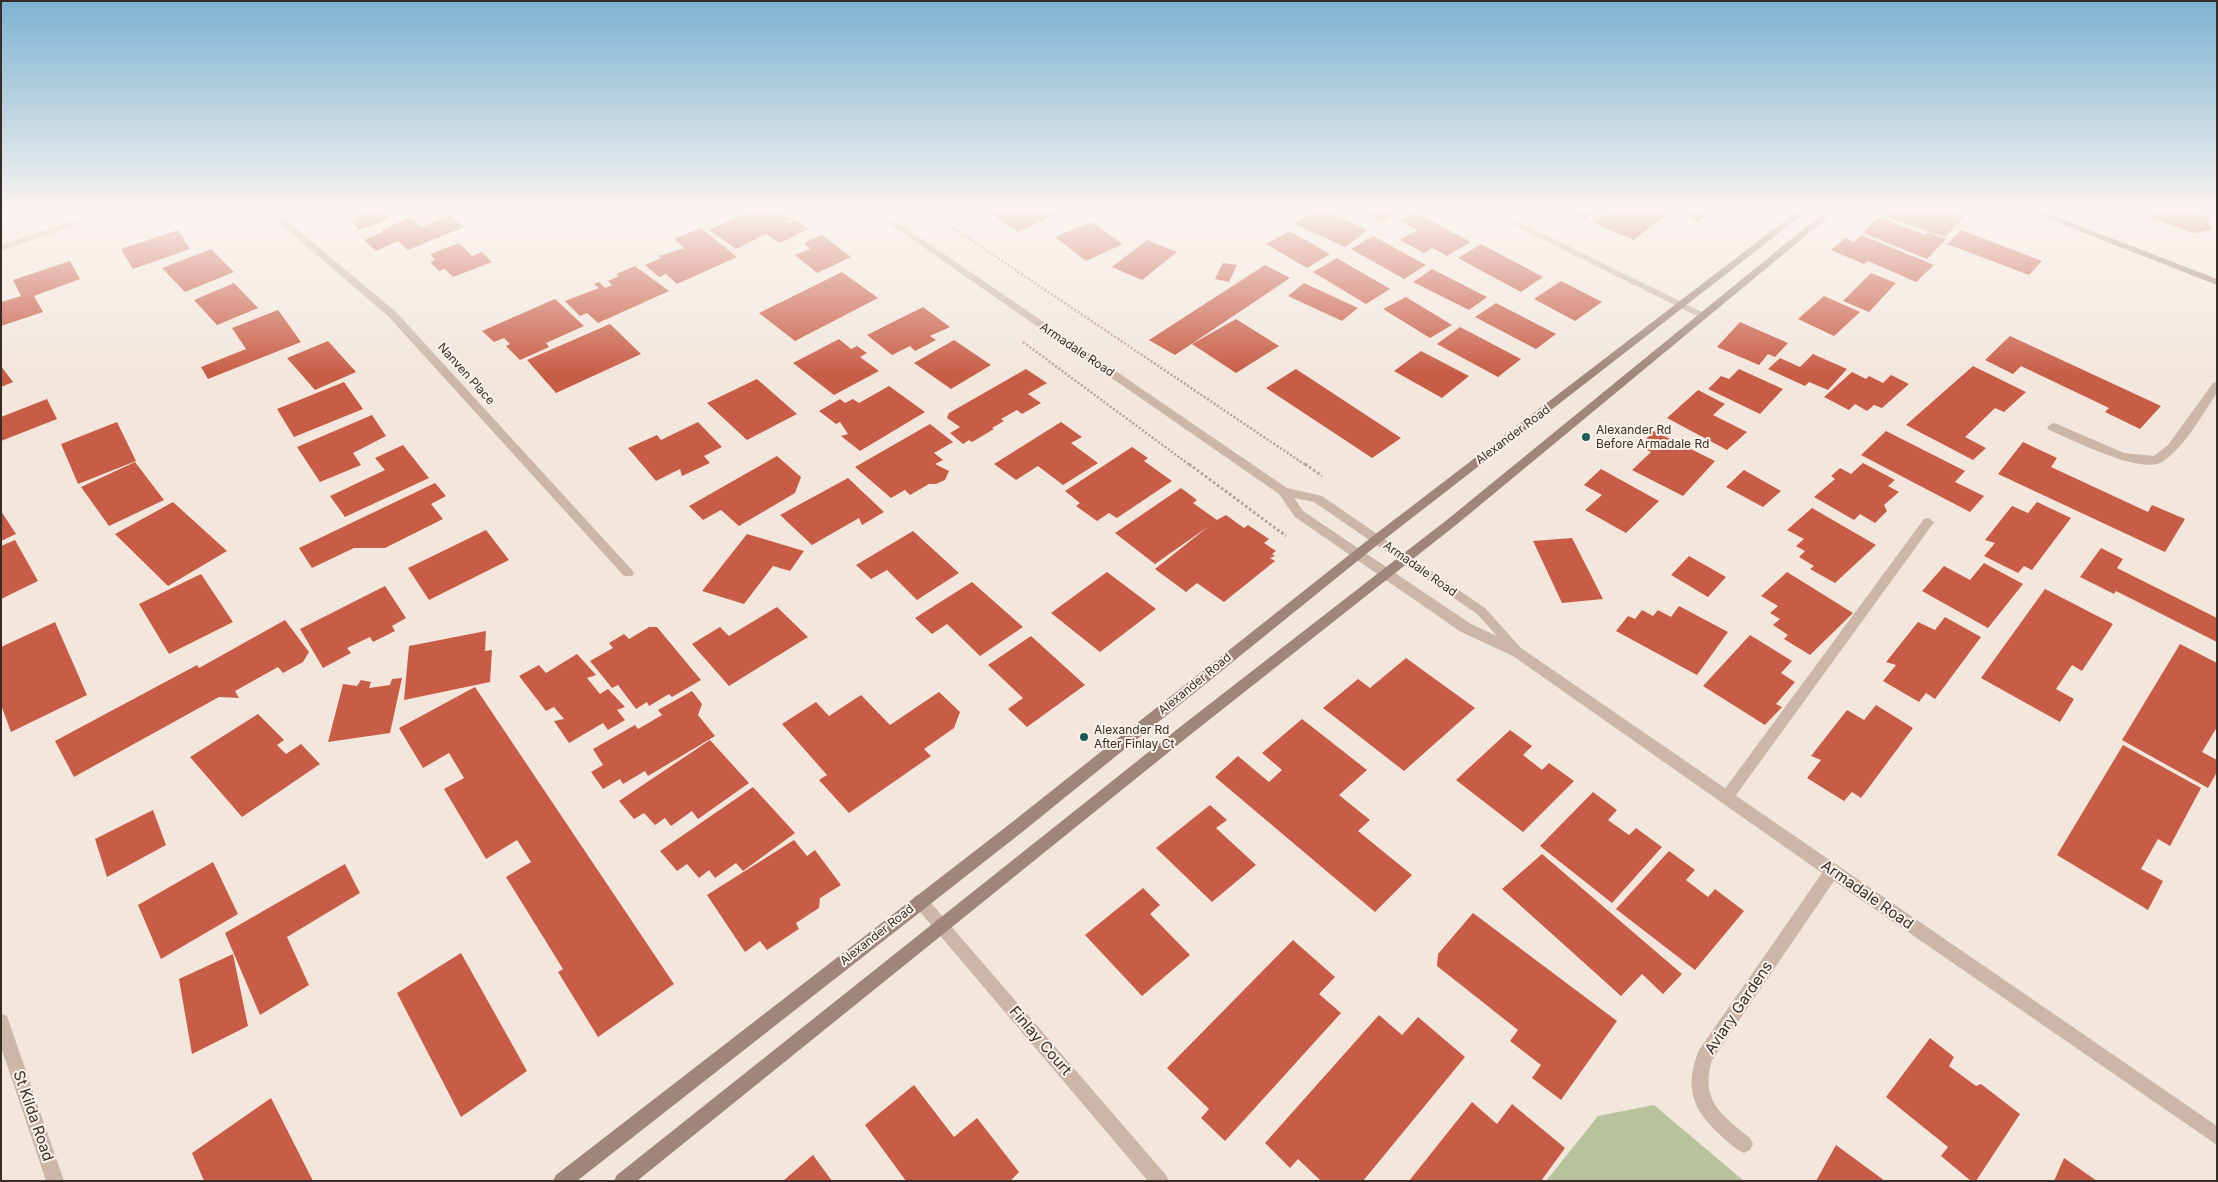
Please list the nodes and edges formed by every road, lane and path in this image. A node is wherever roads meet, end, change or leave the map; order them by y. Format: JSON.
{"nodes":[{"id":1,"x":333,"y":264,"type":"edge"},
{"id":2,"x":952,"y":264,"type":"edge"},
{"id":3,"x":1007,"y":264,"type":"edge"},
{"id":4,"x":1598,"y":264,"type":"edge"},
{"id":5,"x":1733,"y":264,"type":"edge"},
{"id":6,"x":1766,"y":264,"type":"edge"},
{"id":7,"x":2170,"y":264,"type":"edge"},
{"id":8,"x":2217,"y":282,"type":"edge"},
{"id":9,"x":1680,"y":304,"type":"junction"},
{"id":10,"x":1703,"y":315,"type":"junction"},
{"id":11,"x":2217,"y":384,"type":"edge"},
{"id":12,"x":2053,"y":427,"type":"dead end"},
{"id":13,"x":1328,"y":480,"type":"dead end"},
{"id":14,"x":1283,"y":491,"type":"junction"},
{"id":15,"x":1928,"y":522,"type":"dead end"},
{"id":16,"x":1377,"y":539,"type":"junction"},
{"id":17,"x":1358,"y":555,"type":"junction"},
{"id":18,"x":1405,"y":558,"type":"junction"},
{"id":19,"x":628,"y":574,"type":"dead end"},
{"id":20,"x":1386,"y":574,"type":"junction"},
{"id":21,"x":1518,"y":652,"type":"junction"},
{"id":22,"x":1726,"y":798,"type":"junction"},
{"id":23,"x":1832,"y":871,"type":"junction"},
{"id":24,"x":920,"y":902,"type":"junction"},
{"id":25,"x":943,"y":926,"type":"junction"},
{"id":26,"x":1,"y":1022,"type":"edge"},
{"id":27,"x":2217,"y":1136,"type":"edge"},
{"id":28,"x":1744,"y":1144,"type":"dead end"},
{"id":29,"x":55,"y":1181,"type":"edge"},
{"id":30,"x":562,"y":1181,"type":"edge"},
{"id":31,"x":623,"y":1181,"type":"edge"},
{"id":32,"x":1160,"y":1181,"type":"edge"}],
"edges":[{"from":1,"to":19,"type":"street","name":"Nanven Place"},
{"from":2,"to":14,"type":"street","name":"Armadale Road"},
{"from":3,"to":13,"type":"path"},
{"from":4,"to":9,"type":"street"},
{"from":5,"to":9,"type":"main road","name":"Alexander Road"},
{"from":6,"to":10,"type":"main road","name":"Alexander Road"},
{"from":7,"to":8,"type":"main road"},
{"from":9,"to":10,"type":"street"},
{"from":9,"to":16,"type":"main road","name":"Alexander Road"},
{"from":10,"to":18,"type":"main road","name":"Alexander Road"},
{"from":11,"to":12,"type":"street"},
{"from":14,"to":16,"type":"street","name":"Armadale Road"},
{"from":14,"to":17,"type":"street","name":"Armadale Road"},
{"from":15,"to":22,"type":"street"},
{"from":16,"to":17,"type":"main road","name":"Alexander Road"},
{"from":16,"to":18,"type":"street","name":"Armadale Road"},
{"from":17,"to":20,"type":"street","name":"Armadale Road"},
{"from":17,"to":24,"type":"main road","name":"Alexander Road"},
{"from":18,"to":20,"type":"main road","name":"Alexander Road"},
{"from":18,"to":21,"type":"street","name":"Armadale Road"},
{"from":20,"to":21,"type":"street","name":"Armadale Road"},
{"from":20,"to":25,"type":"main road","name":"Alexander Road"},
{"from":21,"to":22,"type":"street","name":"Armadale Road"},
{"from":22,"to":23,"type":"street","name":"Armadale Road"},
{"from":23,"to":27,"type":"street","name":"Armadale Road"},
{"from":23,"to":28,"type":"street","name":"Aviary Gardens"},
{"from":24,"to":25,"type":"street","name":"Finlay Court"},
{"from":24,"to":30,"type":"main road","name":"Alexander Road"},
{"from":25,"to":31,"type":"main road","name":"Alexander Road"},
{"from":25,"to":32,"type":"street","name":"Finlay Court"},
{"from":26,"to":29,"type":"street","name":"St Kilda Road"}]}
